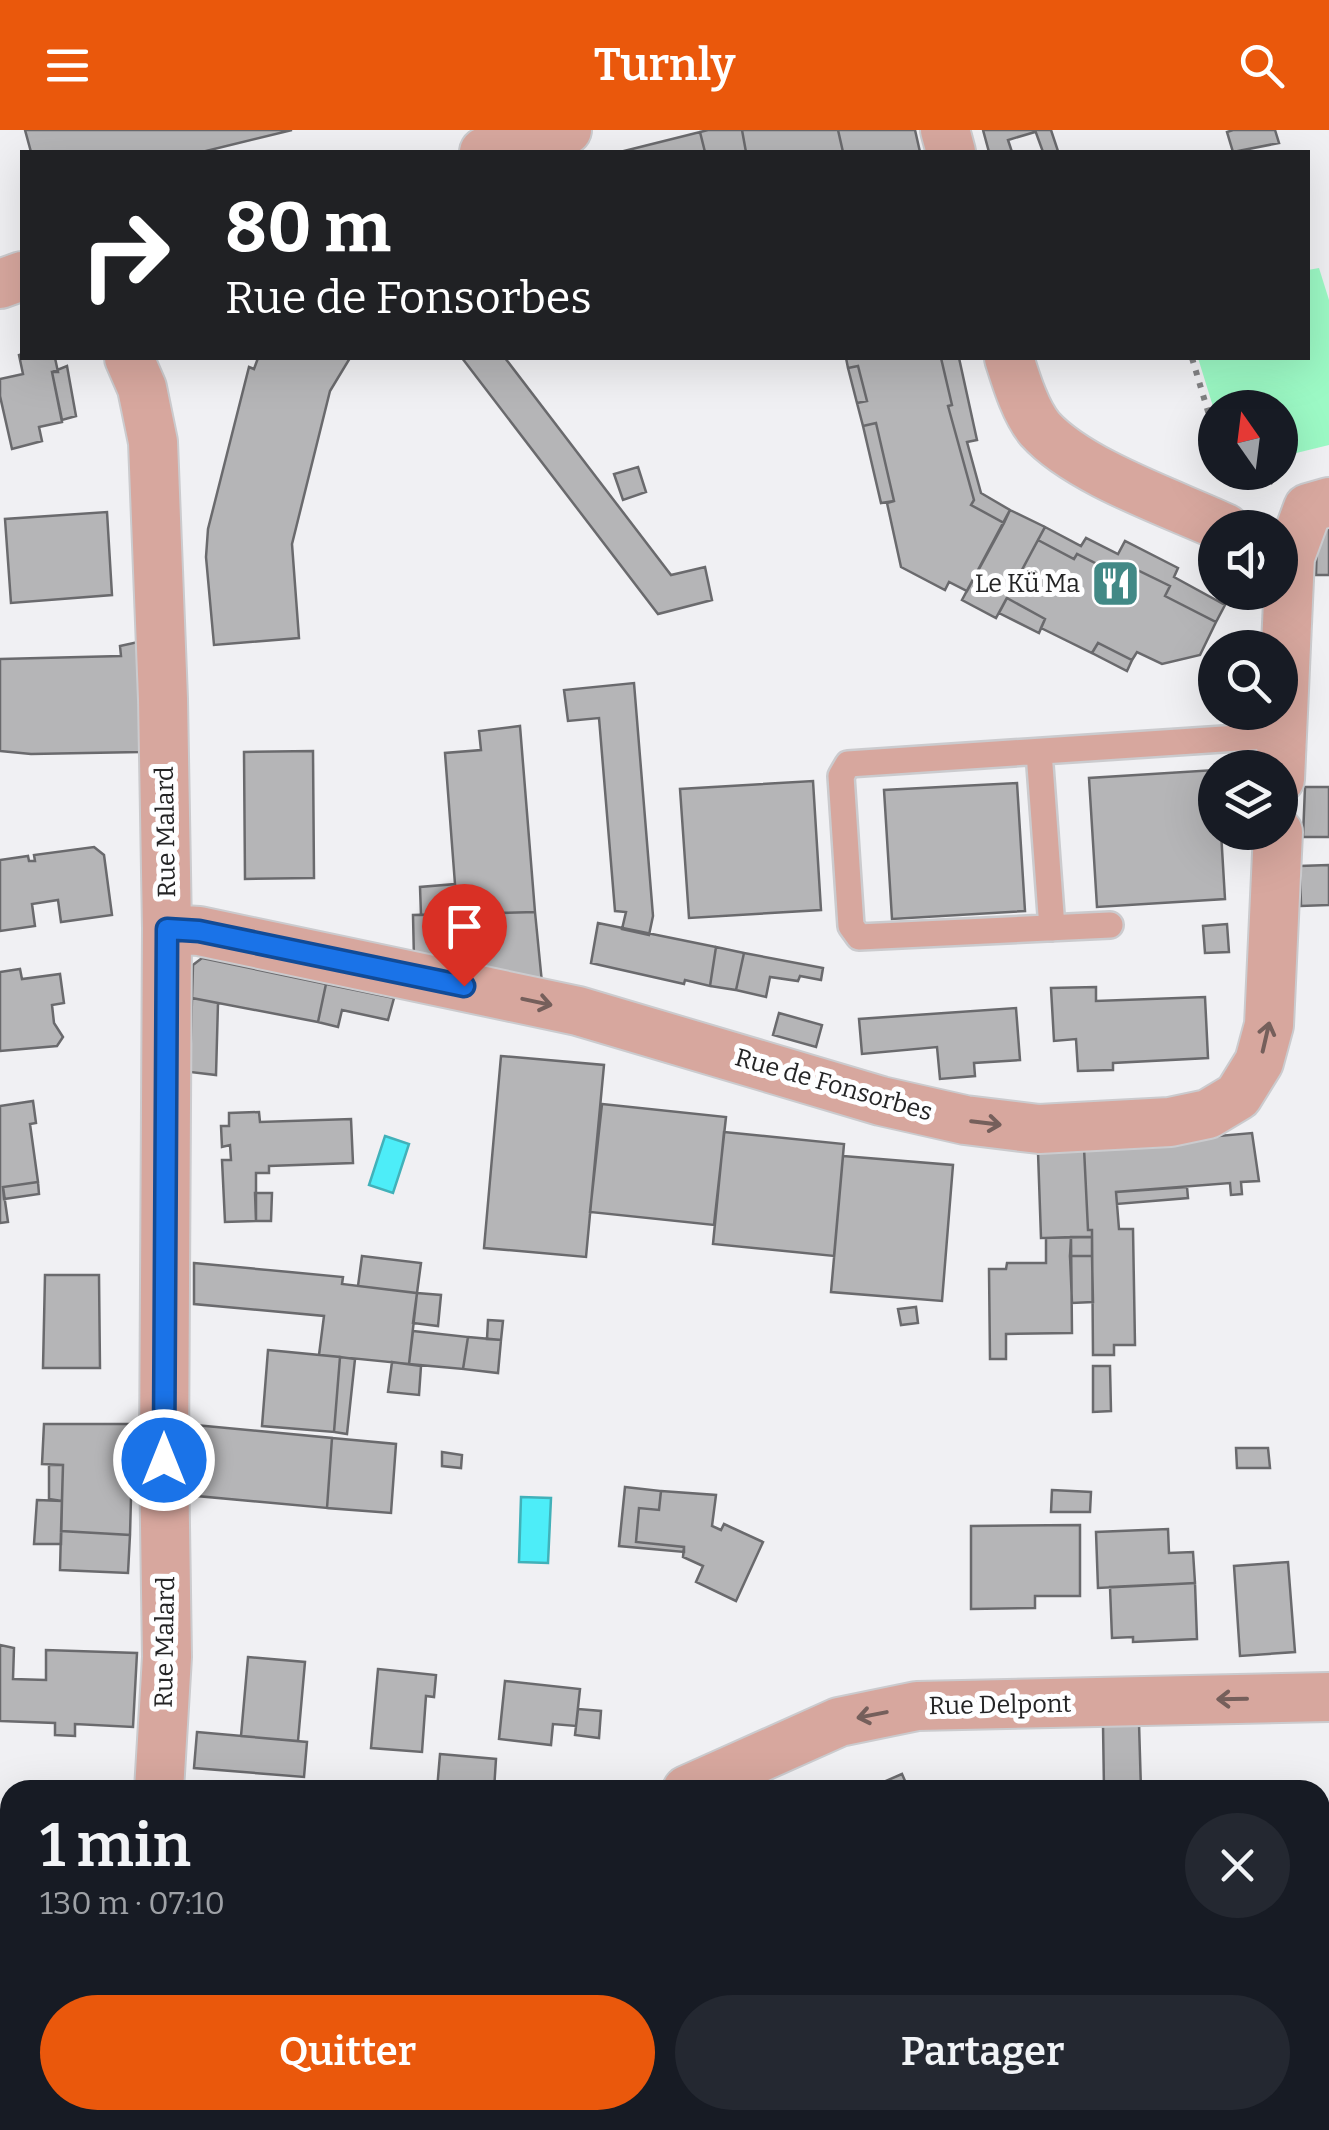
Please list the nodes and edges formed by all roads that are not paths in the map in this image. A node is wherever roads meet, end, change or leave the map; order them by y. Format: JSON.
{"nodes":[{"id":1,"x":567,"y":130,"type":"edge"},
{"id":2,"x":492,"y":150,"type":"edge"},
{"id":3,"x":129,"y":360,"type":"edge"},
{"id":4,"x":1010,"y":360,"type":"edge"},
{"id":5,"x":1329,"y":502,"type":"edge"},
{"id":6,"x":1198,"y":516,"type":"edge"},
{"id":7,"x":1298,"y":528,"type":"edge"},
{"id":8,"x":1284,"y":610,"type":"edge"},
{"id":9,"x":1281,"y":750,"type":"edge"},
{"id":10,"x":1038,"y":752,"type":"junction"},
{"id":11,"x":1198,"y":755,"type":"edge"},
{"id":12,"x":1277,"y":850,"type":"edge"},
{"id":13,"x":1110,"y":924,"type":"dead end"},
{"id":14,"x":1052,"y":928,"type":"junction"},
{"id":15,"x":167,"y":929,"type":"junction"},
{"id":16,"x":1329,"y":1697,"type":"edge"},
{"id":17,"x":160,"y":1780,"type":"edge"},
{"id":18,"x":710,"y":1780,"type":"edge"}],
"edges":[{"from":1,"to":2,"type":"street"},
{"from":3,"to":15,"type":"street","name":"Rue Malard"},
{"from":4,"to":6,"type":"street"},
{"from":5,"to":7,"type":"street"},
{"from":8,"to":9,"type":"street"},
{"from":10,"to":11,"type":"lane"},
{"from":10,"to":14,"type":"lane"},
{"from":10,"to":14,"type":"lane"},
{"from":15,"to":12,"type":"street","name":"Rue de Fonsorbes","one_way":true},
{"from":13,"to":14,"type":"lane"},
{"from":15,"to":17,"type":"street","name":"Rue Malard"},
{"from":16,"to":18,"type":"street","name":"Rue Delpont","one_way":true}]}
